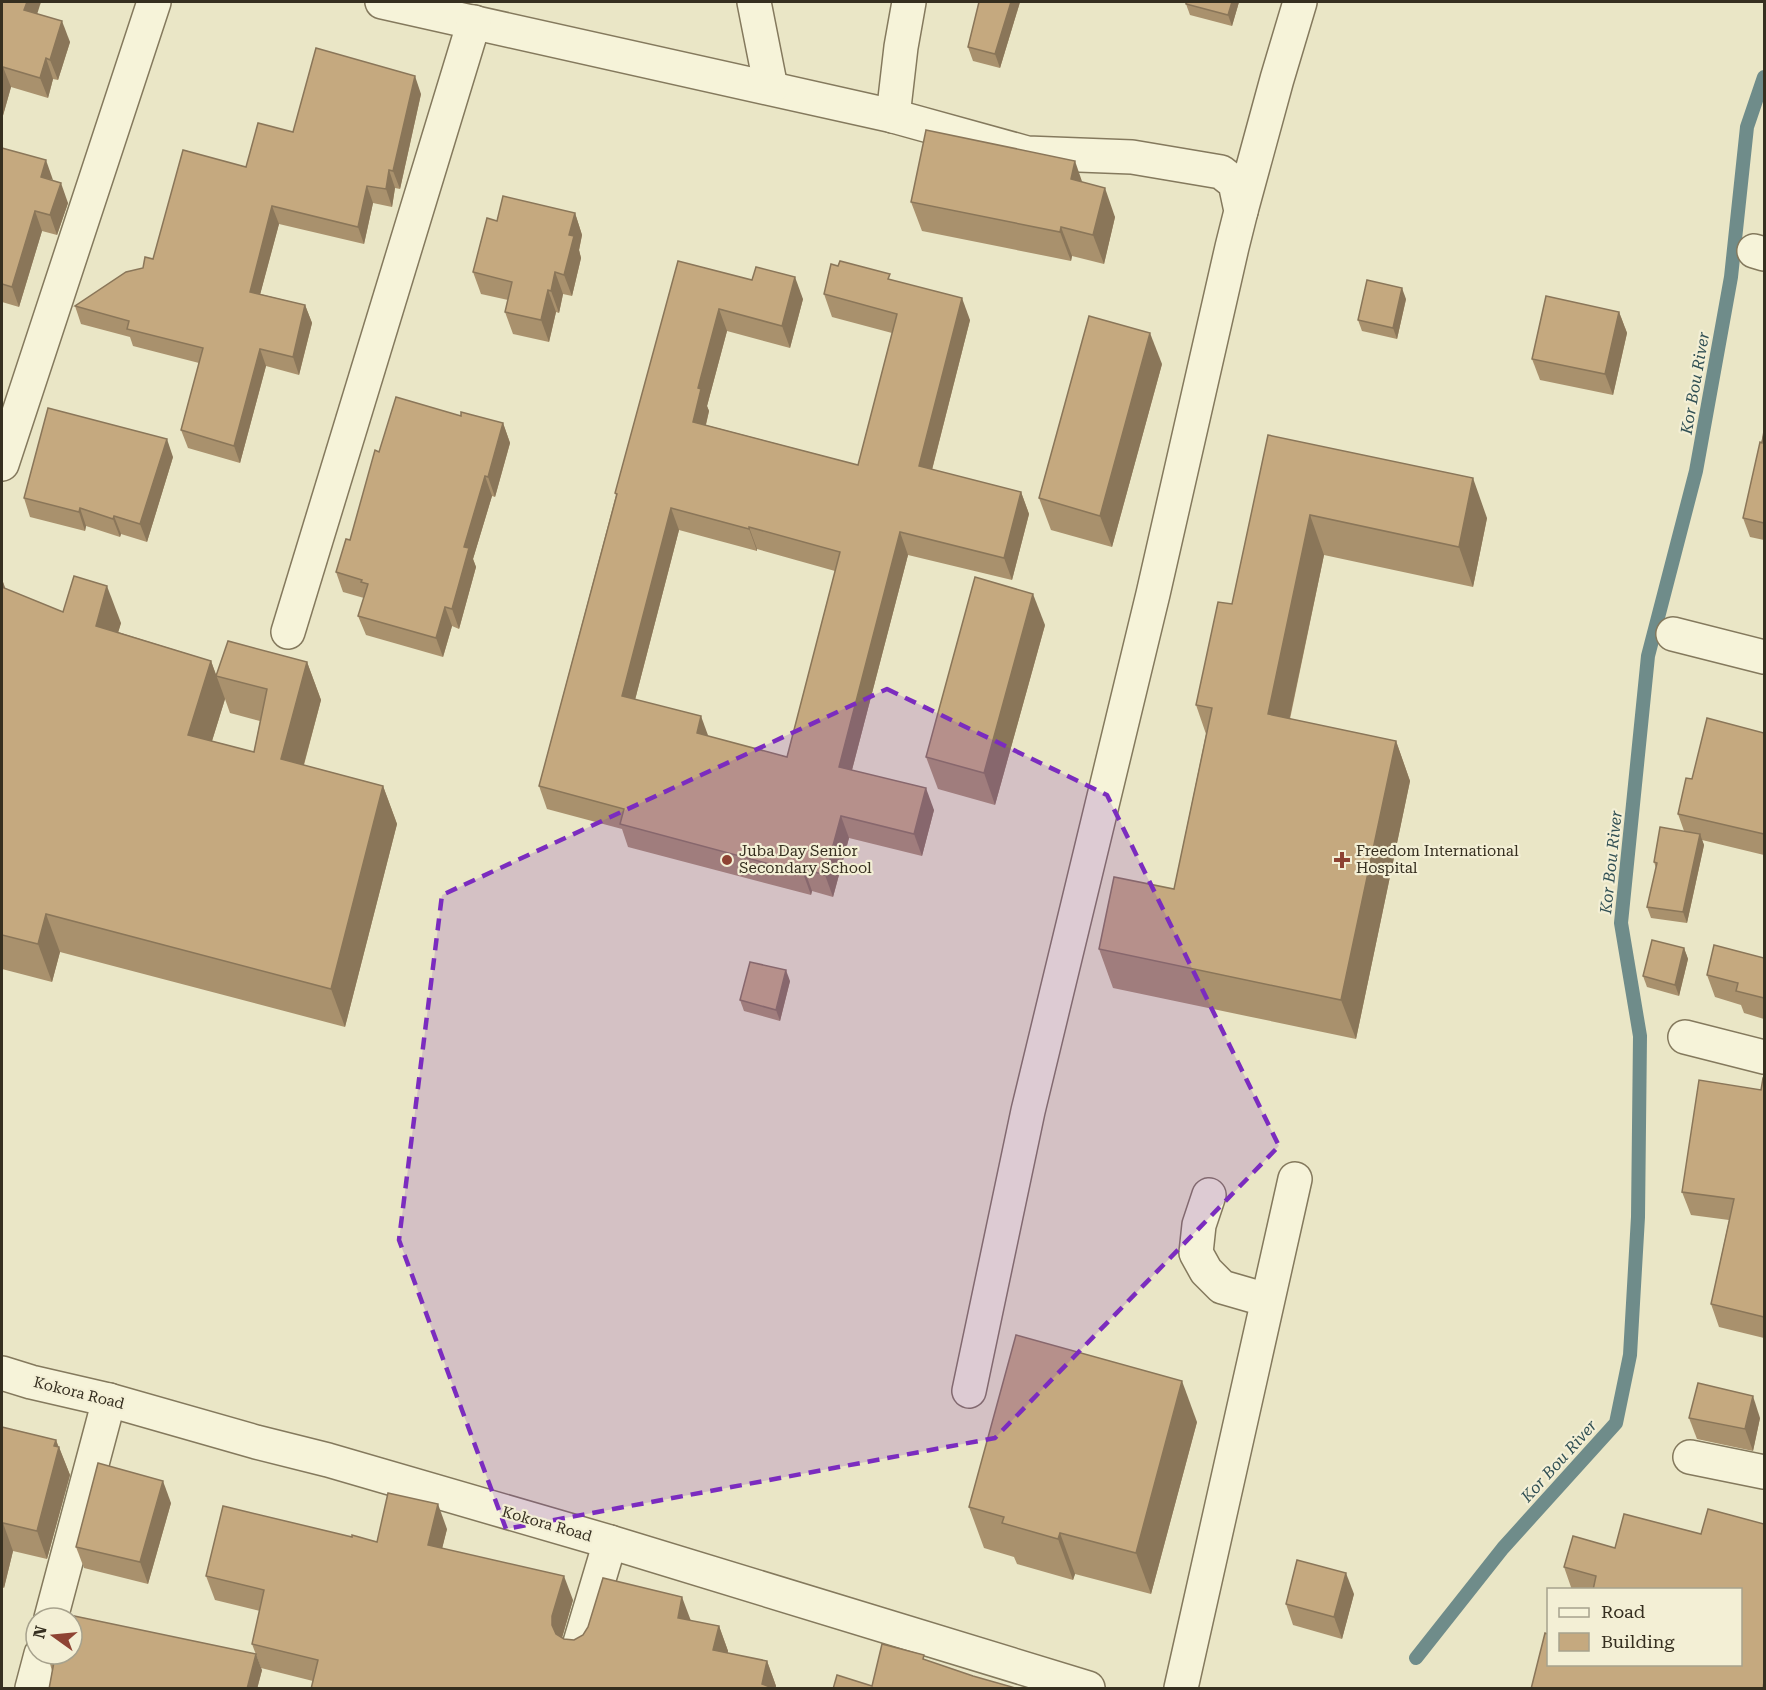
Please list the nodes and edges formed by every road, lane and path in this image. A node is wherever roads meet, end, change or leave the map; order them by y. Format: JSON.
{"nodes":[{"id":1,"x":154,"y":2,"type":"edge"},
{"id":2,"x":382,"y":2,"type":"edge"},
{"id":3,"x":754,"y":2,"type":"edge"},
{"id":4,"x":909,"y":2,"type":"edge"},
{"id":5,"x":1300,"y":2,"type":"edge"},
{"id":6,"x":474,"y":22,"type":"junction"},
{"id":7,"x":771,"y":88,"type":"junction"},
{"id":8,"x":893,"y":116,"type":"junction"},
{"id":9,"x":1241,"y":211,"type":"junction"},
{"id":10,"x":2,"y":464,"type":"edge"},
{"id":11,"x":288,"y":632,"type":"dead end"},
{"id":12,"x":1673,"y":634,"type":"dead end"},
{"id":13,"x":1764,"y":657,"type":"edge"},
{"id":14,"x":1685,"y":1037,"type":"dead end"},
{"id":15,"x":1764,"y":1057,"type":"edge"},
{"id":16,"x":1295,"y":1179,"type":"dead end"},
{"id":17,"x":1209,"y":1195,"type":"dead end"},
{"id":18,"x":1268,"y":1300,"type":"junction"},
{"id":19,"x":2,"y":1373,"type":"edge"},
{"id":20,"x":969,"y":1391,"type":"dead end"},
{"id":21,"x":109,"y":1400,"type":"junction"},
{"id":22,"x":1690,"y":1457,"type":"dead end"},
{"id":23,"x":1764,"y":1472,"type":"edge"},
{"id":24,"x":610,"y":1542,"type":"junction"},
{"id":25,"x":54,"y":1606,"type":"edge"},
{"id":26,"x":579,"y":1646,"type":"edge"},
{"id":27,"x":39,"y":1666,"type":"edge"},
{"id":28,"x":32,"y":1689,"type":"edge"},
{"id":29,"x":1088,"y":1689,"type":"edge"},
{"id":30,"x":1181,"y":1689,"type":"edge"}],
"edges":[{"from":1,"to":10,"type":"street"},
{"from":2,"to":6,"type":"street"},
{"from":3,"to":7,"type":"street"},
{"from":4,"to":8,"type":"street"},
{"from":5,"to":9,"type":"street"},
{"from":6,"to":7,"type":"street"},
{"from":6,"to":11,"type":"street"},
{"from":7,"to":8,"type":"street"},
{"from":8,"to":9,"type":"street"},
{"from":9,"to":20,"type":"street"},
{"from":12,"to":13,"type":"street"},
{"from":14,"to":15,"type":"street"},
{"from":16,"to":18,"type":"street"},
{"from":17,"to":18,"type":"street"},
{"from":18,"to":30,"type":"street"},
{"from":19,"to":21,"type":"street","name":"Kokora Road"},
{"from":21,"to":24,"type":"street","name":"Kokora Road"},
{"from":21,"to":25,"type":"street"},
{"from":22,"to":23,"type":"street"},
{"from":24,"to":26,"type":"street"},
{"from":24,"to":29,"type":"street","name":"Kokora Road"},
{"from":27,"to":28,"type":"street"}]}
